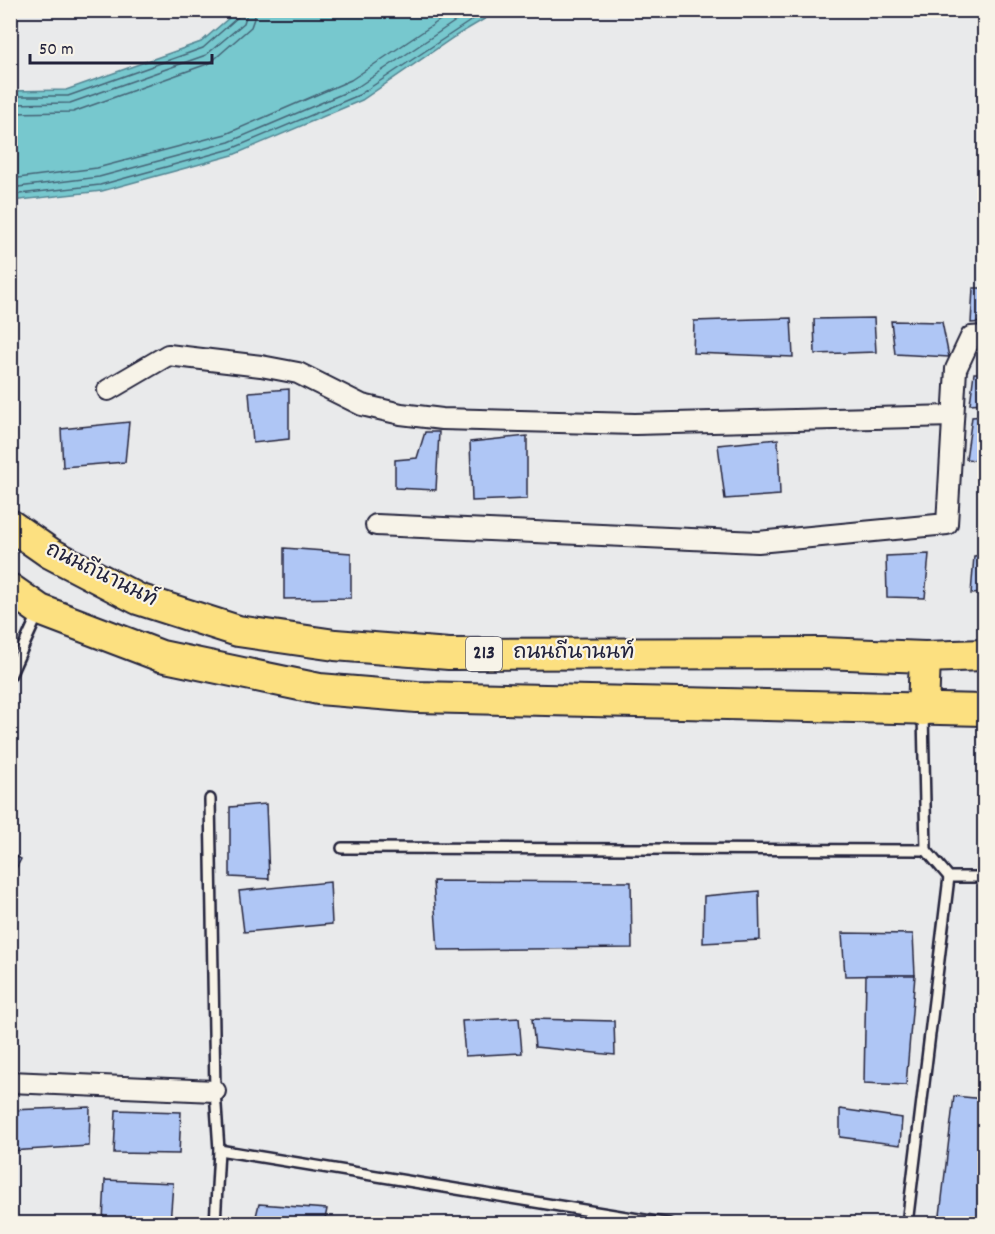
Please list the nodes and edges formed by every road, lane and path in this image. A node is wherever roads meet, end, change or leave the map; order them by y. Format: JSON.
{"nodes":[{"id":1,"x":984,"y":336,"type":"edge"},
{"id":2,"x":108,"y":390,"type":"dead end"},
{"id":3,"x":953,"y":416,"type":"junction"},
{"id":4,"x":10,"y":525,"type":"edge"},
{"id":5,"x":376,"y":525,"type":"dead end"},
{"id":6,"x":10,"y":589,"type":"edge"},
{"id":7,"x":40,"y":610,"type":"junction"},
{"id":8,"x":984,"y":655,"type":"edge"},
{"id":9,"x":925,"y":657,"type":"junction"},
{"id":10,"x":10,"y":676,"type":"edge"},
{"id":11,"x":923,"y":710,"type":"junction"},
{"id":12,"x":984,"y":710,"type":"edge"},
{"id":13,"x":210,"y":799,"type":"dead end"},
{"id":14,"x":342,"y":848,"type":"dead end"},
{"id":15,"x":926,"y":850,"type":"junction"},
{"id":16,"x":949,"y":877,"type":"junction"},
{"id":17,"x":984,"y":877,"type":"edge"},
{"id":18,"x":10,"y":1082,"type":"edge"},
{"id":19,"x":215,"y":1090,"type":"junction"},
{"id":20,"x":219,"y":1150,"type":"junction"},
{"id":21,"x":215,"y":1224,"type":"edge"},
{"id":22,"x":669,"y":1224,"type":"edge"},
{"id":23,"x":907,"y":1224,"type":"edge"}],
"edges":[{"from":1,"to":3,"type":"street"},
{"from":2,"to":3,"type":"street"},
{"from":3,"to":5,"type":"street"},
{"from":4,"to":9,"type":"main road","name":"ถนนถีนานนท์","number":"213"},
{"from":6,"to":7,"type":"main road","number":"213"},
{"from":7,"to":10,"type":"lane"},
{"from":7,"to":11,"type":"main road","number":"213"},
{"from":8,"to":9,"type":"main road","name":"ถนนถีนานนท์","number":"213"},
{"from":9,"to":11,"type":"main road"},
{"from":11,"to":12,"type":"main road","number":"213"},
{"from":11,"to":15,"type":"lane"},
{"from":13,"to":19,"type":"lane"},
{"from":14,"to":15,"type":"lane"},
{"from":15,"to":16,"type":"lane"},
{"from":16,"to":17,"type":"lane"},
{"from":16,"to":23,"type":"lane"},
{"from":18,"to":19,"type":"street"},
{"from":19,"to":20,"type":"lane"},
{"from":20,"to":21,"type":"lane"},
{"from":20,"to":22,"type":"lane"}]}
